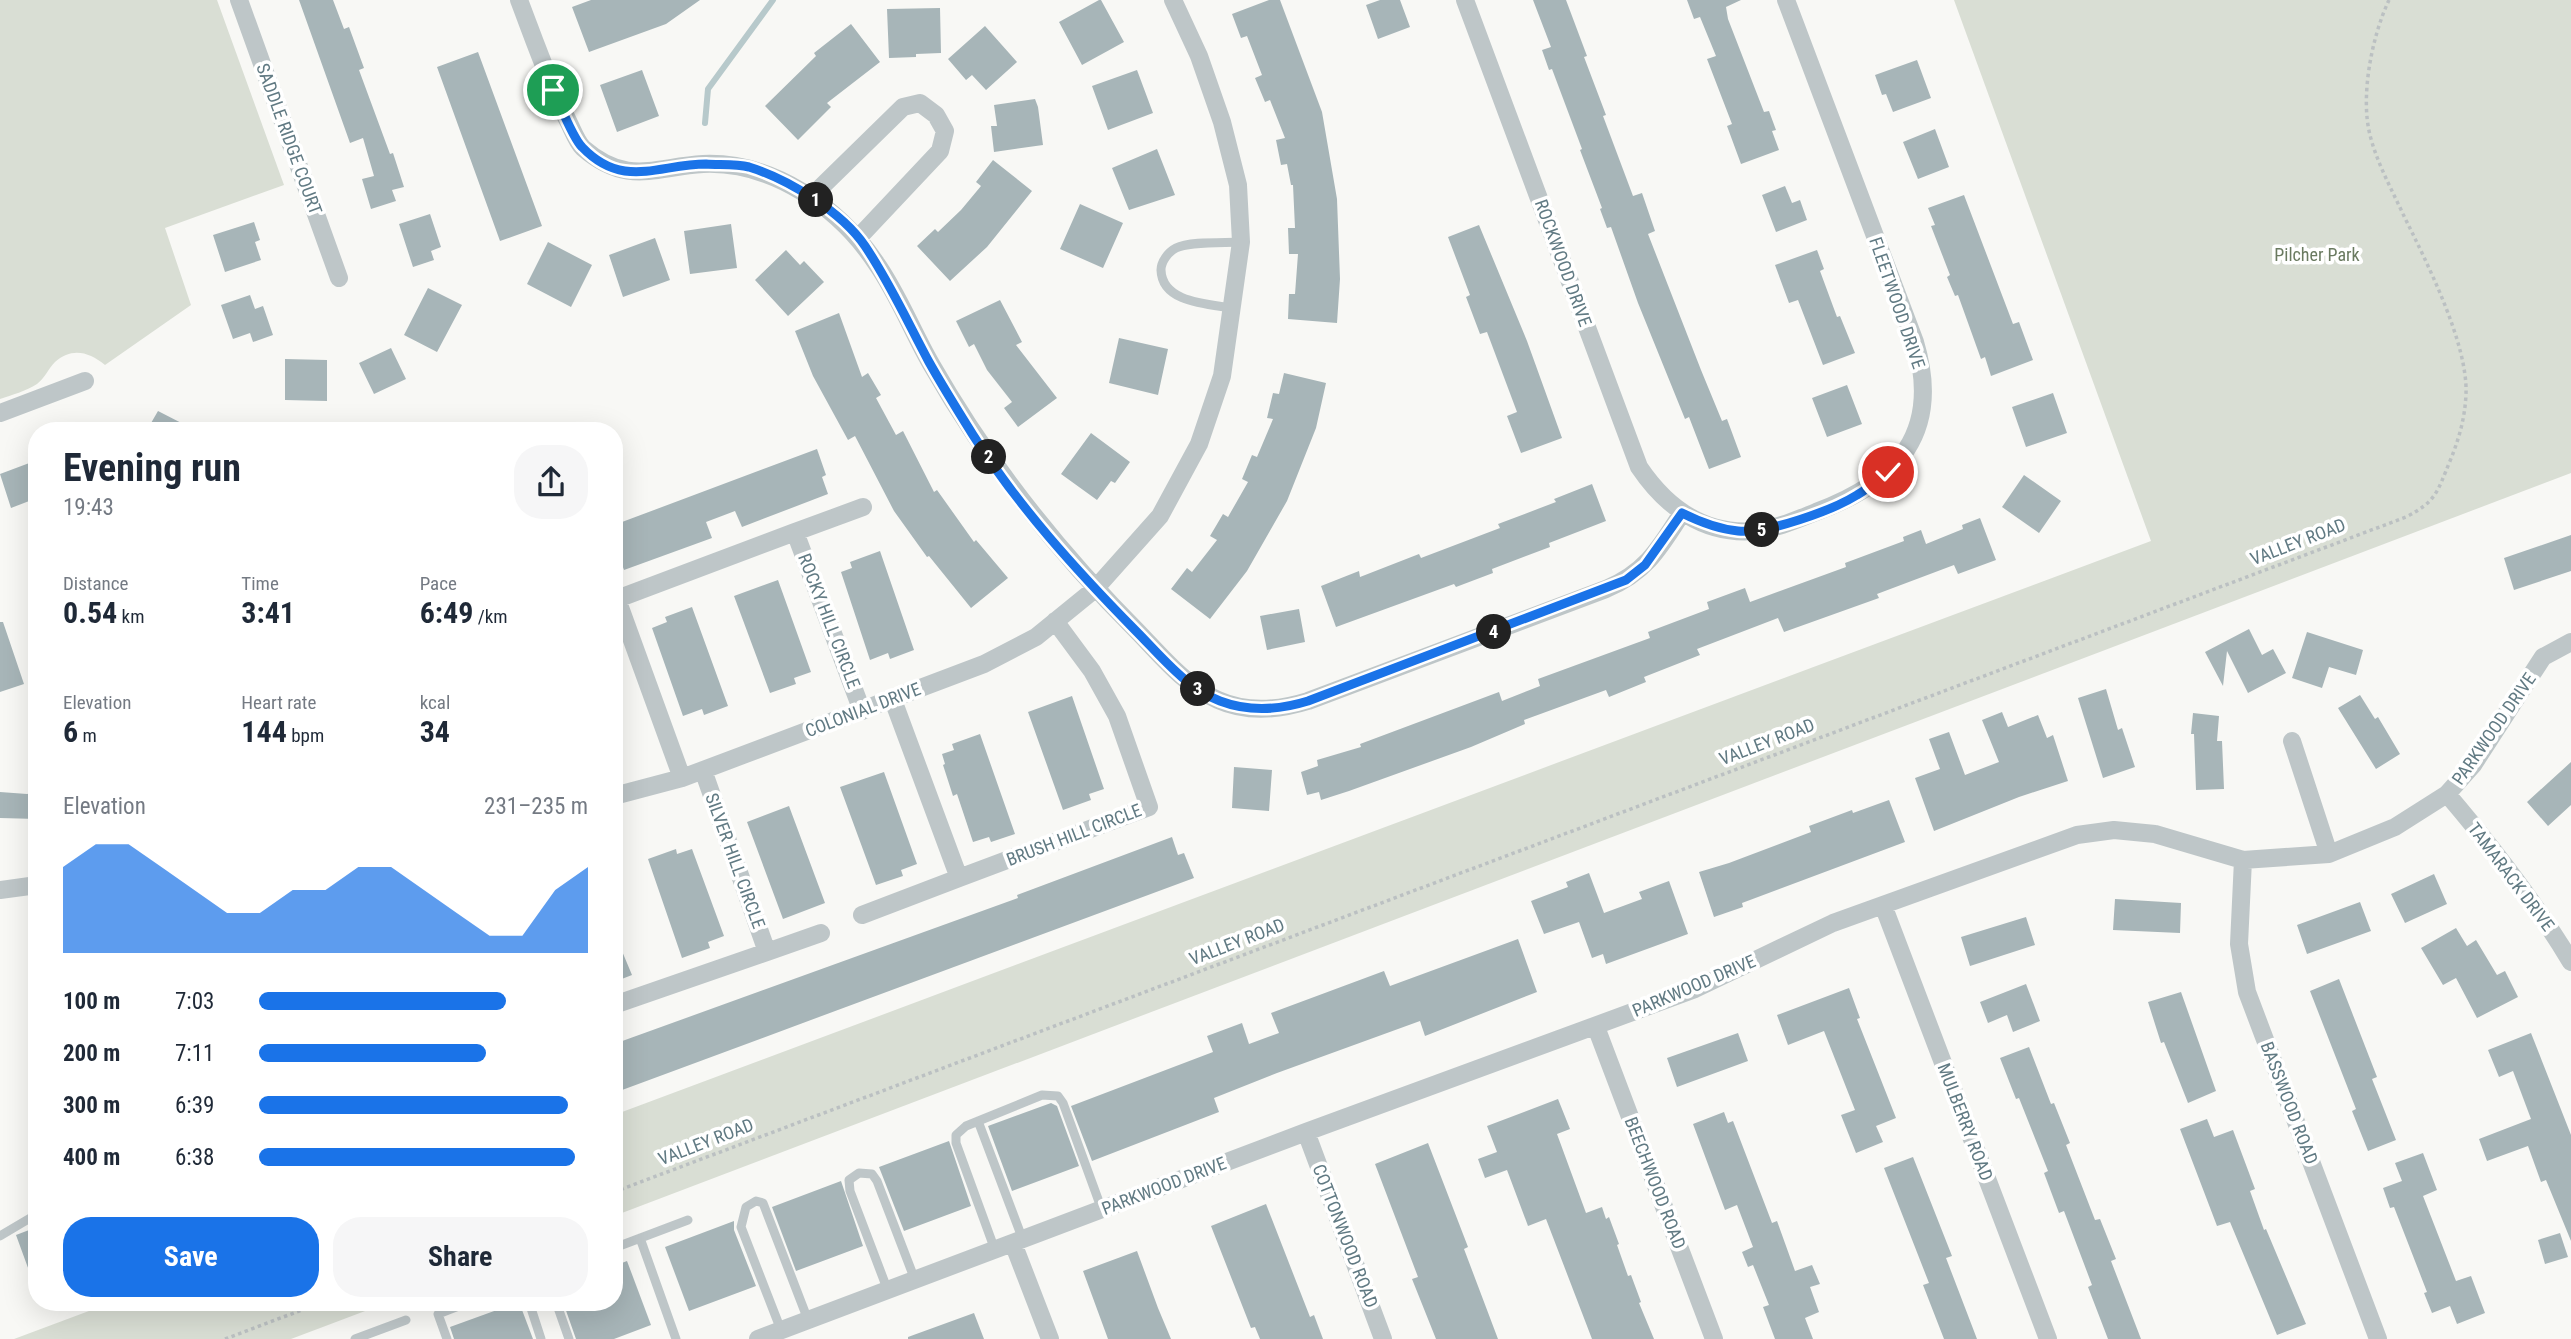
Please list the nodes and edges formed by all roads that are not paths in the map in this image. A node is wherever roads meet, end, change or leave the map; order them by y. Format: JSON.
{"nodes":[{"id":1,"x":239,"y":0,"type":"edge"},
{"id":2,"x":519,"y":0,"type":"edge"},
{"id":3,"x":1173,"y":0,"type":"edge"},
{"id":4,"x":1465,"y":0,"type":"edge"},
{"id":5,"x":1786,"y":0,"type":"edge"},
{"id":6,"x":811,"y":197,"type":"junction"},
{"id":7,"x":859,"y":237,"type":"junction"},
{"id":8,"x":1241,"y":242,"type":"junction"},
{"id":9,"x":339,"y":278,"type":"dead end"},
{"id":10,"x":1233,"y":309,"type":"junction"},
{"id":11,"x":85,"y":381,"type":"dead end"},
{"id":12,"x":0,"y":413,"type":"edge"},
{"id":13,"x":863,"y":507,"type":"dead end"},
{"id":14,"x":1682,"y":513,"type":"junction"},
{"id":15,"x":795,"y":532,"type":"junction"},
{"id":16,"x":1095,"y":589,"type":"junction"},
{"id":17,"x":623,"y":596,"type":"edge"},
{"id":18,"x":623,"y":618,"type":"edge"},
{"id":19,"x":1055,"y":621,"type":"junction"},
{"id":20,"x":2571,"y":642,"type":"edge"},
{"id":21,"x":893,"y":700,"type":"junction"},
{"id":22,"x":862,"y":711,"type":"junction"},
{"id":23,"x":2292,"y":741,"type":"dead end"},
{"id":24,"x":703,"y":770,"type":"junction"},
{"id":25,"x":682,"y":778,"type":"junction"},
{"id":26,"x":623,"y":794,"type":"edge"},
{"id":27,"x":2447,"y":794,"type":"junction"},
{"id":28,"x":2329,"y":854,"type":"junction"},
{"id":29,"x":2243,"y":860,"type":"junction"},
{"id":30,"x":958,"y":878,"type":"junction"},
{"id":31,"x":28,"y":886,"type":"edge"},
{"id":32,"x":0,"y":890,"type":"edge"},
{"id":33,"x":1883,"y":905,"type":"junction"},
{"id":34,"x":862,"y":915,"type":"dead end"},
{"id":35,"x":821,"y":933,"type":"dead end"},
{"id":36,"x":767,"y":952,"type":"junction"},
{"id":37,"x":2571,"y":962,"type":"edge"},
{"id":38,"x":623,"y":1002,"type":"edge"},
{"id":39,"x":1596,"y":1027,"type":"junction"},
{"id":40,"x":978,"y":1121,"type":"junction"},
{"id":41,"x":1306,"y":1132,"type":"junction"},
{"id":42,"x":1102,"y":1210,"type":"junction"},
{"id":43,"x":28,"y":1219,"type":"edge"},
{"id":44,"x":688,"y":1220,"type":"dead end"},
{"id":45,"x":0,"y":1236,"type":"edge"},
{"id":46,"x":640,"y":1238,"type":"junction"},
{"id":47,"x":1018,"y":1242,"type":"junction"},
{"id":48,"x":623,"y":1245,"type":"edge"},
{"id":49,"x":995,"y":1250,"type":"junction"},
{"id":50,"x":915,"y":1280,"type":"junction"},
{"id":51,"x":888,"y":1291,"type":"junction"},
{"id":52,"x":446,"y":1311,"type":"edge"},
{"id":53,"x":532,"y":1311,"type":"edge"},
{"id":54,"x":559,"y":1311,"type":"edge"},
{"id":55,"x":406,"y":1320,"type":"dead end"},
{"id":56,"x":808,"y":1320,"type":"junction"},
{"id":57,"x":781,"y":1330,"type":"junction"},
{"id":58,"x":355,"y":1339,"type":"edge"},
{"id":59,"x":447,"y":1339,"type":"edge"},
{"id":60,"x":541,"y":1339,"type":"edge"},
{"id":61,"x":569,"y":1339,"type":"edge"},
{"id":62,"x":676,"y":1339,"type":"edge"},
{"id":63,"x":758,"y":1339,"type":"edge"},
{"id":64,"x":1050,"y":1339,"type":"edge"},
{"id":65,"x":1384,"y":1339,"type":"edge"},
{"id":66,"x":1714,"y":1339,"type":"edge"},
{"id":67,"x":2048,"y":1339,"type":"edge"},
{"id":68,"x":2378,"y":1339,"type":"edge"}],
"edges":[{"from":1,"to":9,"type":"street","name":"SADDLE RIDGE COURT"},
{"from":2,"to":6,"type":"street"},
{"from":3,"to":8,"type":"street","name":"COLONIAL DRIVE"},
{"from":4,"to":14,"type":"street","name":"ROCKWOOD DRIVE"},
{"from":5,"to":14,"type":"street","name":"FLEETWOOD DRIVE"},
{"from":6,"to":7,"type":"street"},
{"from":6,"to":7,"type":"street"},
{"from":7,"to":16,"type":"street"},
{"from":8,"to":10,"type":"street","name":"COLONIAL DRIVE"},
{"from":8,"to":10,"type":"lane"},
{"from":10,"to":16,"type":"street","name":"COLONIAL DRIVE"},
{"from":11,"to":12,"type":"street"},
{"from":13,"to":15,"type":"street","name":"ROCKY HILL CIRCLE"},
{"from":14,"to":16,"type":"street"},
{"from":15,"to":17,"type":"street","name":"ROCKY HILL CIRCLE"},
{"from":15,"to":22,"type":"street","name":"ROCKY HILL CIRCLE"},
{"from":16,"to":19,"type":"street","name":"COLONIAL DRIVE"},
{"from":18,"to":25,"type":"street","name":"ROCKY HILL CIRCLE"},
{"from":19,"to":21,"type":"street","name":"COLONIAL DRIVE"},
{"from":19,"to":30,"type":"street","name":"BRUSH HILL CIRCLE"},
{"from":20,"to":27,"type":"street","name":"PARKWOOD DRIVE"},
{"from":21,"to":22,"type":"street","name":"COLONIAL DRIVE"},
{"from":21,"to":30,"type":"street"},
{"from":22,"to":24,"type":"street","name":"COLONIAL DRIVE"},
{"from":23,"to":28,"type":"street"},
{"from":24,"to":25,"type":"street","name":"COLONIAL DRIVE"},
{"from":24,"to":36,"type":"street","name":"SILVER HILL CIRCLE"},
{"from":25,"to":26,"type":"street","name":"COLONIAL DRIVE"},
{"from":27,"to":28,"type":"street","name":"PARKWOOD DRIVE"},
{"from":27,"to":37,"type":"street","name":"TAMARACK DRIVE"},
{"from":28,"to":29,"type":"street","name":"PARKWOOD DRIVE"},
{"from":29,"to":33,"type":"street","name":"PARKWOOD DRIVE"},
{"from":29,"to":68,"type":"street","name":"BASSWOOD ROAD"},
{"from":30,"to":34,"type":"street","name":"BRUSH HILL CIRCLE"},
{"from":31,"to":32,"type":"street"},
{"from":33,"to":39,"type":"street","name":"PARKWOOD DRIVE"},
{"from":33,"to":67,"type":"street","name":"MULBERRY ROAD"},
{"from":35,"to":36,"type":"street","name":"SILVER HILL CIRCLE"},
{"from":36,"to":38,"type":"street","name":"SILVER HILL CIRCLE"},
{"from":39,"to":41,"type":"street","name":"PARKWOOD DRIVE"},
{"from":39,"to":66,"type":"street","name":"BEECHWOOD ROAD"},
{"from":40,"to":42,"type":"lane"},
{"from":40,"to":47,"type":"lane"},
{"from":40,"to":49,"type":"lane"},
{"from":41,"to":42,"type":"street","name":"PARKWOOD DRIVE"},
{"from":41,"to":65,"type":"street","name":"COTTONWOOD ROAD"},
{"from":42,"to":47,"type":"street","name":"PARKWOOD DRIVE"},
{"from":43,"to":45,"type":"lane"},
{"from":44,"to":46,"type":"lane"},
{"from":46,"to":48,"type":"lane"},
{"from":46,"to":62,"type":"lane"},
{"from":47,"to":49,"type":"street","name":"PARKWOOD DRIVE"},
{"from":47,"to":64,"type":"street"},
{"from":49,"to":50,"type":"street","name":"PARKWOOD DRIVE"},
{"from":50,"to":51,"type":"street","name":"PARKWOOD DRIVE"},
{"from":50,"to":51,"type":"lane"},
{"from":51,"to":56,"type":"street","name":"PARKWOOD DRIVE"},
{"from":52,"to":59,"type":"lane"},
{"from":53,"to":60,"type":"lane"},
{"from":54,"to":61,"type":"lane"},
{"from":55,"to":58,"type":"lane"},
{"from":56,"to":57,"type":"street","name":"PARKWOOD DRIVE"},
{"from":56,"to":57,"type":"lane"},
{"from":57,"to":63,"type":"street","name":"PARKWOOD DRIVE"}]}
